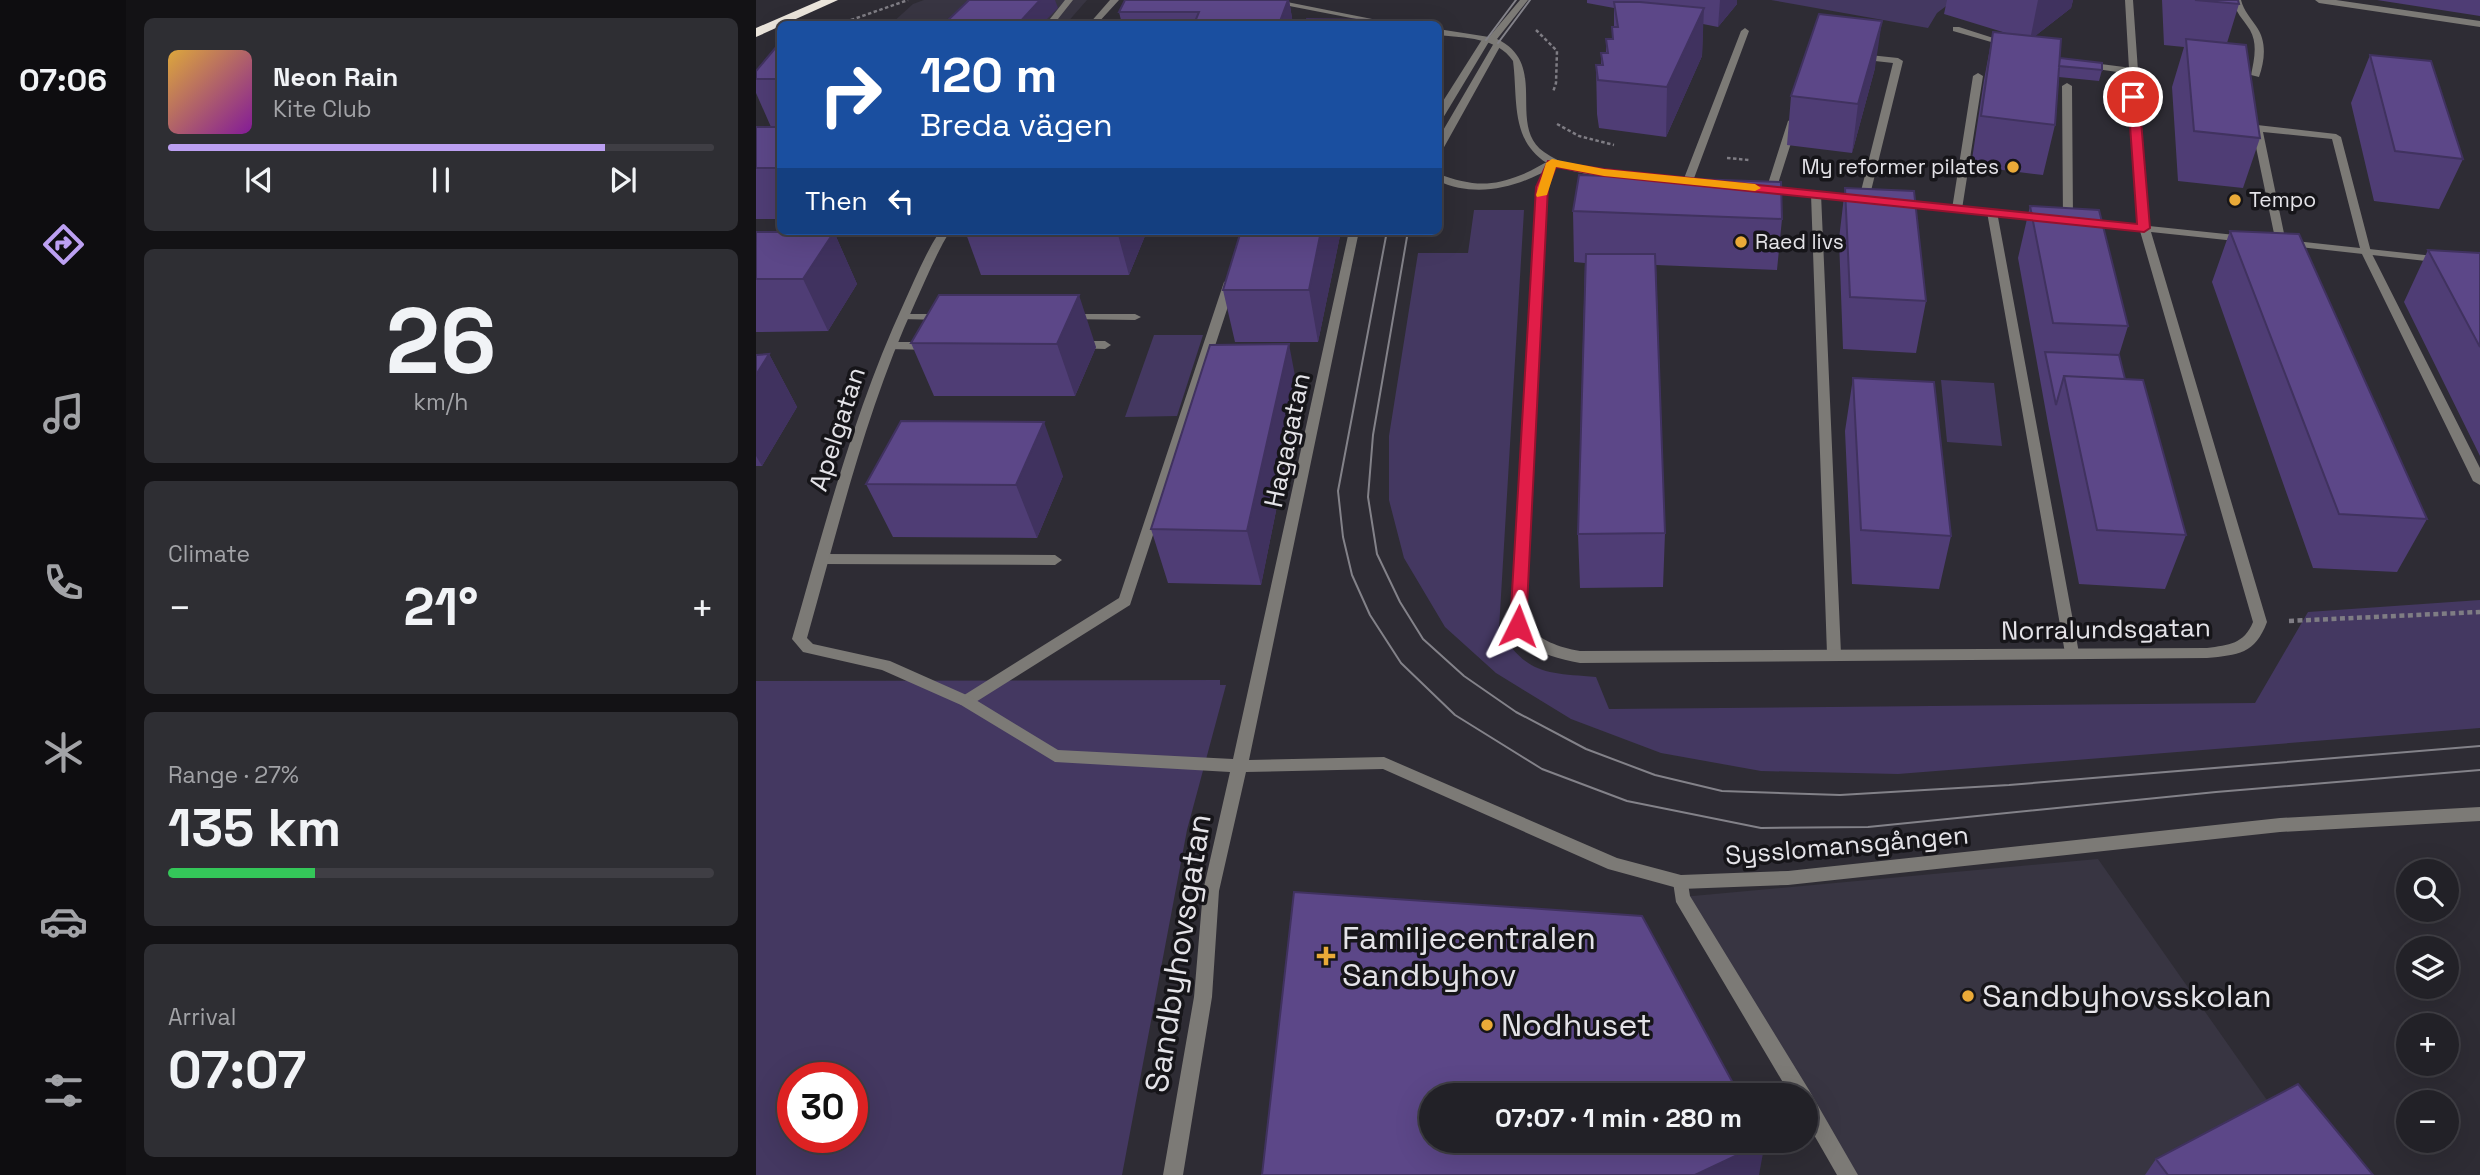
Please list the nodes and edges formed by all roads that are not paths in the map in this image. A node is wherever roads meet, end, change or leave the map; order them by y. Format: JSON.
{"nodes":[{"id":1,"x":832,"y":0,"type":"edge"},
{"id":2,"x":1069,"y":0,"type":"edge"},
{"id":3,"x":1115,"y":0,"type":"edge"},
{"id":4,"x":1263,"y":0,"type":"edge"},
{"id":5,"x":1524,"y":0,"type":"edge"},
{"id":6,"x":2129,"y":0,"type":"edge"},
{"id":7,"x":2237,"y":0,"type":"edge"},
{"id":8,"x":2319,"y":0,"type":"edge"},
{"id":9,"x":784,"y":21,"type":"edge"},
{"id":10,"x":1052,"y":21,"type":"edge"},
{"id":11,"x":1096,"y":21,"type":"edge"},
{"id":12,"x":1377,"y":21,"type":"edge"},
{"id":13,"x":777,"y":24,"type":"edge"},
{"id":14,"x":2480,"y":24,"type":"edge"},
{"id":15,"x":1956,"y":29,"type":"dead end"},
{"id":16,"x":1745,"y":31,"type":"dead end"},
{"id":17,"x":756,"y":33,"type":"edge"},
{"id":18,"x":1442,"y":33,"type":"edge"},
{"id":19,"x":1492,"y":41,"type":"junction"},
{"id":20,"x":2020,"y":48,"type":"edge"},
{"id":21,"x":1843,"y":55,"type":"edge"},
{"id":22,"x":2071,"y":63,"type":"edge"},
{"id":23,"x":2132,"y":71,"type":"junction"},
{"id":24,"x":2256,"y":75,"type":"dead end"},
{"id":25,"x":1978,"y":76,"type":"dead end"},
{"id":26,"x":2067,"y":86,"type":"dead end"},
{"id":27,"x":1442,"y":112,"type":"edge"},
{"id":28,"x":1795,"y":114,"type":"edge"},
{"id":29,"x":1442,"y":141,"type":"edge"},
{"id":30,"x":1552,"y":163,"type":"junction"},
{"id":31,"x":1442,"y":179,"type":"edge"},
{"id":32,"x":1688,"y":181,"type":"junction"},
{"id":33,"x":1702,"y":182,"type":"edge"},
{"id":34,"x":1757,"y":188,"type":"edge"},
{"id":35,"x":1770,"y":190,"type":"junction"},
{"id":36,"x":1816,"y":194,"type":"junction"},
{"id":37,"x":1864,"y":199,"type":"junction"},
{"id":38,"x":1878,"y":201,"type":"edge"},
{"id":39,"x":1891,"y":202,"type":"edge"},
{"id":40,"x":1957,"y":209,"type":"junction"},
{"id":41,"x":1992,"y":212,"type":"junction"},
{"id":42,"x":2068,"y":220,"type":"junction"},
{"id":43,"x":2144,"y":228,"type":"junction"},
{"id":44,"x":943,"y":235,"type":"edge"},
{"id":45,"x":1353,"y":235,"type":"edge"},
{"id":46,"x":2254,"y":240,"type":"edge"},
{"id":47,"x":2268,"y":241,"type":"edge"},
{"id":48,"x":2281,"y":243,"type":"junction"},
{"id":49,"x":2366,"y":252,"type":"junction"},
{"id":50,"x":2480,"y":264,"type":"edge"},
{"id":51,"x":1234,"y":271,"type":"edge"},
{"id":52,"x":904,"y":317,"type":"junction"},
{"id":53,"x":958,"y":317,"type":"edge"},
{"id":54,"x":1053,"y":317,"type":"edge"},
{"id":55,"x":1135,"y":317,"type":"dead end"},
{"id":56,"x":945,"y":345,"type":"edge"},
{"id":57,"x":1065,"y":345,"type":"edge"},
{"id":58,"x":1105,"y":345,"type":"dead end"},
{"id":59,"x":891,"y":346,"type":"junction"},
{"id":60,"x":2480,"y":481,"type":"edge"},
{"id":61,"x":822,"y":559,"type":"junction"},
{"id":62,"x":1055,"y":560,"type":"dead end"},
{"id":63,"x":808,"y":648,"type":"joint"},
{"id":64,"x":2072,"y":653,"type":"junction"},
{"id":65,"x":1834,"y":654,"type":"junction"},
{"id":66,"x":1264,"y":658,"type":"joint"},
{"id":67,"x":966,"y":701,"type":"junction"},
{"id":68,"x":1240,"y":766,"type":"junction"},
{"id":69,"x":2480,"y":814,"type":"edge"},
{"id":70,"x":1681,"y":882,"type":"junction"},
{"id":71,"x":1794,"y":1083,"type":"edge"},
{"id":72,"x":1818,"y":1124,"type":"edge"},
{"id":73,"x":1173,"y":1175,"type":"edge"},
{"id":74,"x":1848,"y":1175,"type":"edge"}],
"edges":[{"from":1,"to":9,"type":"highway"},
{"from":2,"to":10,"type":"street"},
{"from":3,"to":11,"type":"street"},
{"from":4,"to":12,"type":"street"},
{"from":5,"to":19,"type":"street"},
{"from":6,"to":23,"type":"street"},
{"from":7,"to":24,"type":"street"},
{"from":8,"to":14,"type":"street"},
{"from":13,"to":17,"type":"highway"},
{"from":15,"to":20,"type":"street"},
{"from":16,"to":32,"type":"street"},
{"from":18,"to":19,"type":"street"},
{"from":19,"to":27,"type":"street"},
{"from":19,"to":29,"type":"street"},
{"from":19,"to":30,"type":"street"},
{"from":21,"to":37,"type":"street"},
{"from":22,"to":23,"type":"street"},
{"from":23,"to":43,"type":"street"},
{"from":25,"to":40,"type":"street"},
{"from":26,"to":42,"type":"street"},
{"from":28,"to":35,"type":"street"},
{"from":30,"to":31,"type":"street"},
{"from":30,"to":32,"type":"street"},
{"from":30,"to":65,"type":"street","name":"Norralundsgatan"},
{"from":32,"to":33,"type":"street"},
{"from":34,"to":35,"type":"street"},
{"from":35,"to":36,"type":"street"},
{"from":36,"to":37,"type":"street"},
{"from":36,"to":65,"type":"street"},
{"from":37,"to":38,"type":"street"},
{"from":39,"to":40,"type":"street"},
{"from":40,"to":41,"type":"street"},
{"from":41,"to":42,"type":"street"},
{"from":41,"to":64,"type":"street"},
{"from":42,"to":43,"type":"street"},
{"from":43,"to":46,"type":"street"},
{"from":43,"to":64,"type":"street","name":"Norralundsgatan"},
{"from":44,"to":52,"type":"street","name":"Apelgatan"},
{"from":45,"to":66,"type":"street","name":"Hagagatan"},
{"from":47,"to":48,"type":"street"},
{"from":48,"to":49,"type":"street"},
{"from":48,"to":49,"type":"street"},
{"from":49,"to":50,"type":"street"},
{"from":49,"to":60,"type":"street"},
{"from":51,"to":67,"type":"street"},
{"from":52,"to":53,"type":"street"},
{"from":52,"to":59,"type":"street","name":"Apelgatan"},
{"from":54,"to":55,"type":"street"},
{"from":56,"to":59,"type":"street"},
{"from":57,"to":58,"type":"street"},
{"from":59,"to":61,"type":"street","name":"Apelgatan"},
{"from":61,"to":62,"type":"street"},
{"from":61,"to":63,"type":"street","name":"Apelgatan"},
{"from":63,"to":67,"type":"street","name":"Sysslomansgången"},
{"from":64,"to":65,"type":"street","name":"Norralundsgatan"},
{"from":66,"to":68,"type":"street","name":"Sandbyhovsgatan"},
{"from":67,"to":68,"type":"street","name":"Sysslomansgången"},
{"from":68,"to":70,"type":"street","name":"Sysslomansgången"},
{"from":68,"to":73,"type":"street","name":"Sandbyhovsgatan"},
{"from":69,"to":70,"type":"street","name":"Sysslomansgången"},
{"from":70,"to":71,"type":"street"},
{"from":72,"to":74,"type":"street"}]}
